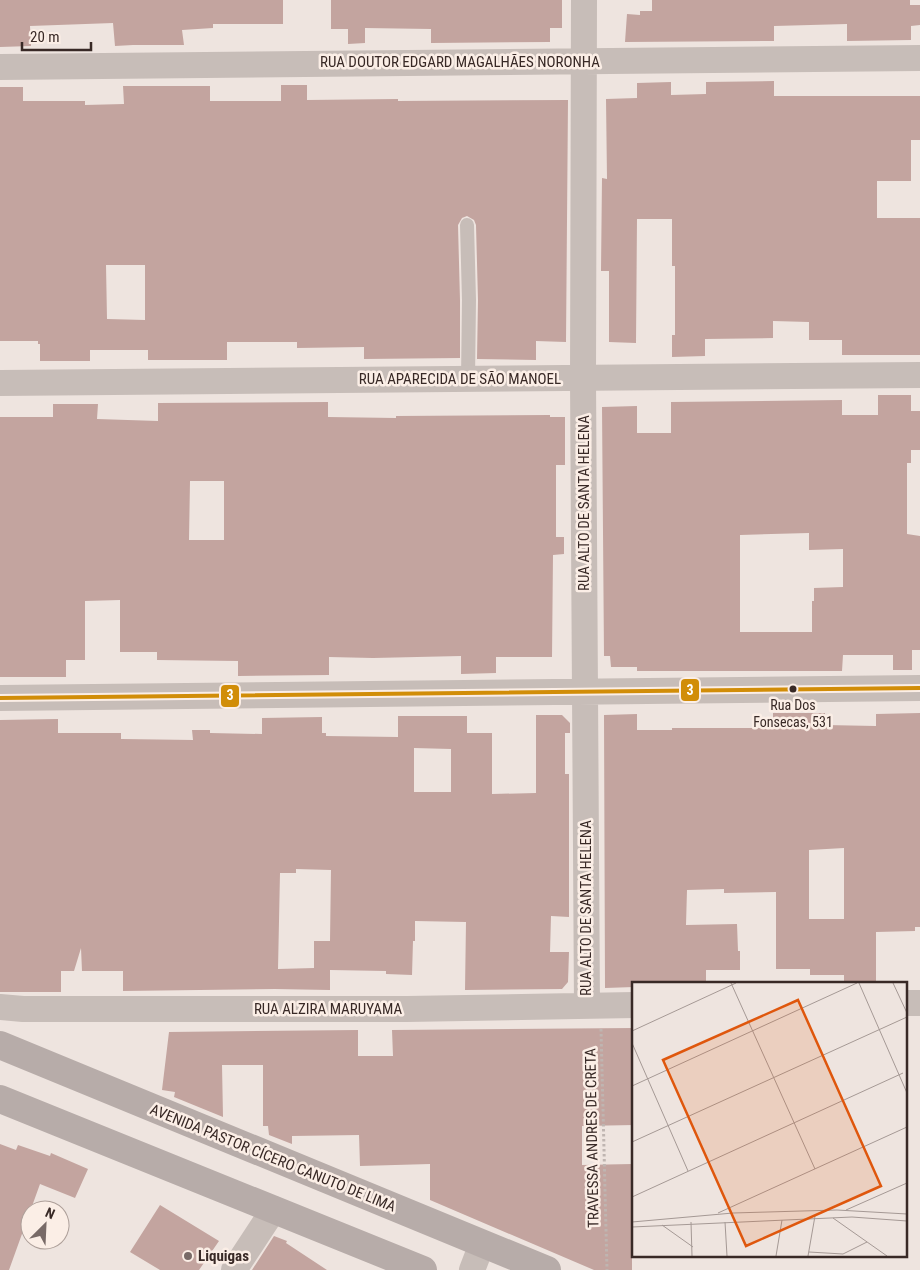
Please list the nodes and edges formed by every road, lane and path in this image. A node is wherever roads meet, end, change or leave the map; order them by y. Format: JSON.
{"nodes":[{"id":1,"x":584,"y":0,"type":"edge"},
{"id":2,"x":920,"y":58,"type":"edge"},
{"id":3,"x":584,"y":61,"type":"junction"},
{"id":4,"x":0,"y":67,"type":"edge"},
{"id":5,"x":467,"y":225,"type":"dead end"},
{"id":6,"x":920,"y":376,"type":"edge"},
{"id":7,"x":468,"y":379,"type":"junction"},
{"id":8,"x":584,"y":379,"type":"junction"},
{"id":9,"x":0,"y":383,"type":"edge"},
{"id":10,"x":920,"y":688,"type":"edge"},
{"id":11,"x":585,"y":692,"type":"junction"},
{"id":12,"x":0,"y":698,"type":"edge"},
{"id":13,"x":632,"y":1005,"type":"edge"},
{"id":14,"x":594,"y":1006,"type":"junction"},
{"id":15,"x":8,"y":1011,"type":"edge"},
{"id":16,"x":0,"y":1045,"type":"edge"},
{"id":17,"x":0,"y":1100,"type":"edge"},
{"id":18,"x":274,"y":1209,"type":"junction"},
{"id":19,"x":482,"y":1244,"type":"junction"},
{"id":20,"x":234,"y":1270,"type":"edge"},
{"id":21,"x":423,"y":1270,"type":"edge"},
{"id":22,"x":472,"y":1270,"type":"edge"},
{"id":23,"x":547,"y":1270,"type":"edge"},
{"id":24,"x":607,"y":1270,"type":"edge"}],
"edges":[{"from":1,"to":3,"type":"street","name":"RUA ALTO DE SANTA HELENA"},
{"from":2,"to":3,"type":"street","name":"RUA DOUTOR EDGARD MAGALHÃES NORONHA"},
{"from":3,"to":4,"type":"street","name":"RUA DOUTOR EDGARD MAGALHÃES NORONHA"},
{"from":3,"to":8,"type":"street","name":"RUA ALTO DE SANTA HELENA"},
{"from":5,"to":7,"type":"lane"},
{"from":6,"to":8,"type":"street","name":"RUA APARECIDA DE SÃO MANOEL"},
{"from":7,"to":8,"type":"street","name":"RUA APARECIDA DE SÃO MANOEL"},
{"from":7,"to":9,"type":"street","name":"RUA APARECIDA DE SÃO MANOEL"},
{"from":8,"to":11,"type":"street","name":"RUA ALTO DE SANTA HELENA"},
{"from":10,"to":11,"type":"street"},
{"from":11,"to":12,"type":"street"},
{"from":11,"to":14,"type":"street","name":"RUA ALTO DE SANTA HELENA"},
{"from":13,"to":14,"type":"street","name":"RUA ALZIRA MARUYAMA"},
{"from":14,"to":15,"type":"street","name":"RUA ALZIRA MARUYAMA"},
{"from":14,"to":24,"type":"path","name":"TRAVESSA ANDRES DE CRETA"},
{"from":16,"to":19,"type":"main road","name":"AVENIDA PASTOR CÍCERO CANUTO DE LIMA"},
{"from":17,"to":18,"type":"main road"},
{"from":18,"to":20,"type":"street"},
{"from":18,"to":21,"type":"main road"},
{"from":19,"to":22,"type":"street"},
{"from":19,"to":23,"type":"main road","name":"AVENIDA PASTOR CÍCERO CANUTO DE LIMA"}]}
